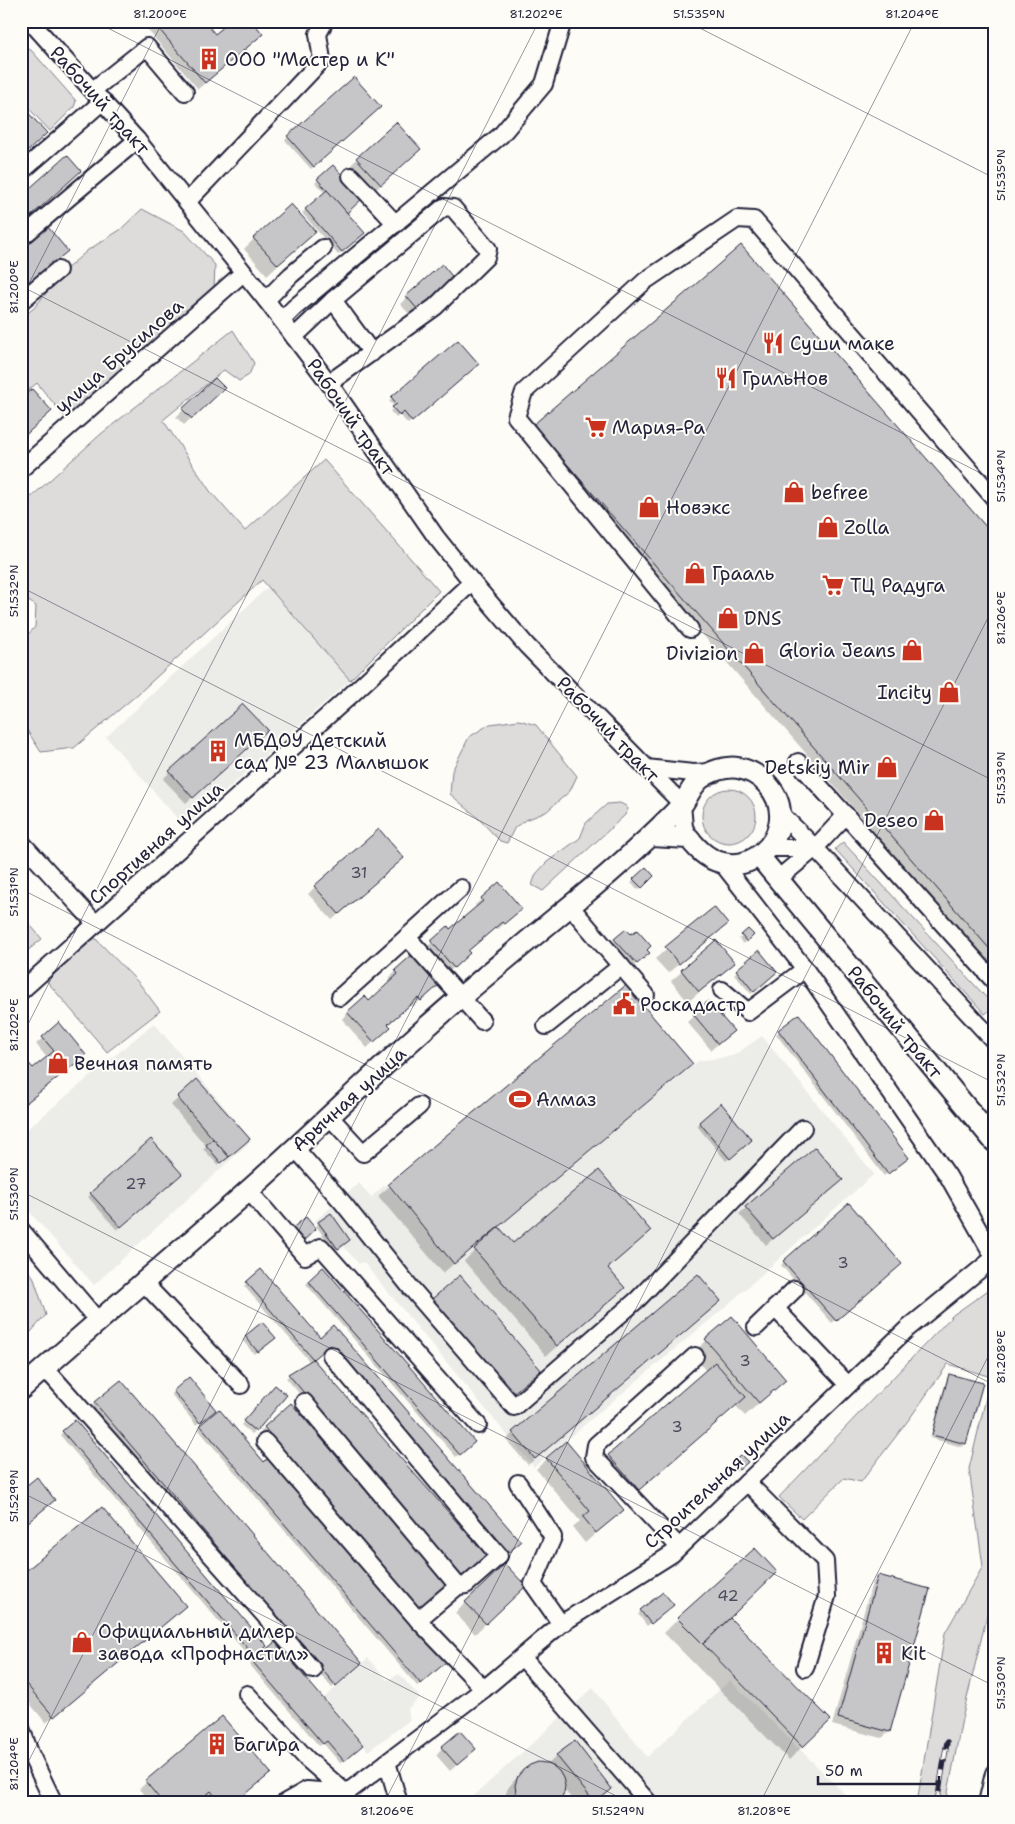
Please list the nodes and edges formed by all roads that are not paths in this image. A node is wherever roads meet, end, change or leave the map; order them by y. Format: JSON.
{"nodes":[{"id":1,"x":30,"y":21,"type":"edge"},
{"id":2,"x":325,"y":21,"type":"edge"},
{"id":3,"x":563,"y":21,"type":"edge"},
{"id":4,"x":185,"y":92,"type":"dead end"},
{"id":5,"x":98,"y":95,"type":"junction"},
{"id":6,"x":137,"y":140,"type":"junction"},
{"id":7,"x":21,"y":172,"type":"edge"},
{"id":8,"x":351,"y":176,"type":"dead end"},
{"id":9,"x":187,"y":202,"type":"junction"},
{"id":10,"x":396,"y":224,"type":"junction"},
{"id":11,"x":21,"y":238,"type":"edge"},
{"id":12,"x":323,"y":248,"type":"dead end"},
{"id":13,"x":58,"y":270,"type":"dead end"},
{"id":14,"x":243,"y":273,"type":"junction"},
{"id":15,"x":266,"y":300,"type":"junction"},
{"id":16,"x":333,"y":300,"type":"junction"},
{"id":17,"x":21,"y":301,"type":"edge"},
{"id":18,"x":282,"y":320,"type":"junction"},
{"id":19,"x":294,"y":337,"type":"junction"},
{"id":20,"x":372,"y":353,"type":"junction"},
{"id":21,"x":330,"y":383,"type":"junction"},
{"id":22,"x":21,"y":468,"type":"edge"},
{"id":23,"x":994,"y":498,"type":"edge"},
{"id":24,"x":472,"y":582,"type":"junction"},
{"id":25,"x":690,"y":628,"type":"dead end"},
{"id":26,"x":798,"y":762,"type":"dead end"},
{"id":27,"x":646,"y":768,"type":"junction"},
{"id":28,"x":712,"y":772,"type":"junction"},
{"id":29,"x":682,"y":804,"type":"junction"},
{"id":30,"x":780,"y":813,"type":"junction"},
{"id":31,"x":846,"y":815,"type":"junction"},
{"id":32,"x":651,"y":836,"type":"junction"},
{"id":33,"x":688,"y":838,"type":"junction"},
{"id":34,"x":21,"y":842,"type":"edge"},
{"id":35,"x":815,"y":848,"type":"junction"},
{"id":36,"x":763,"y":852,"type":"junction"},
{"id":37,"x":722,"y":863,"type":"junction"},
{"id":38,"x":778,"y":879,"type":"junction"},
{"id":39,"x":461,"y":888,"type":"dead end"},
{"id":40,"x":570,"y":906,"type":"junction"},
{"id":41,"x":96,"y":924,"type":"junction"},
{"id":42,"x":407,"y":937,"type":"junction"},
{"id":43,"x":621,"y":966,"type":"junction"},
{"id":44,"x":805,"y":969,"type":"junction"},
{"id":45,"x":994,"y":980,"type":"edge"},
{"id":46,"x":722,"y":990,"type":"dead end"},
{"id":47,"x":21,"y":991,"type":"edge"},
{"id":48,"x":646,"y":995,"type":"dead end"},
{"id":49,"x":340,"y":997,"type":"dead end"},
{"id":50,"x":461,"y":997,"type":"junction"},
{"id":51,"x":482,"y":1021,"type":"dead end"},
{"id":52,"x":546,"y":1026,"type":"dead end"},
{"id":53,"x":993,"y":1039,"type":"edge"},
{"id":54,"x":419,"y":1106,"type":"dead end"},
{"id":55,"x":330,"y":1117,"type":"junction"},
{"id":56,"x":803,"y":1128,"type":"dead end"},
{"id":57,"x":994,"y":1141,"type":"edge"},
{"id":58,"x":295,"y":1148,"type":"junction"},
{"id":59,"x":249,"y":1190,"type":"junction"},
{"id":60,"x":21,"y":1230,"type":"edge"},
{"id":61,"x":994,"y":1258,"type":"edge"},
{"id":62,"x":143,"y":1282,"type":"junction"},
{"id":63,"x":795,"y":1289,"type":"dead end"},
{"id":64,"x":775,"y":1308,"type":"junction"},
{"id":65,"x":98,"y":1321,"type":"junction"},
{"id":66,"x":756,"y":1327,"type":"dead end"},
{"id":67,"x":331,"y":1355,"type":"dead end"},
{"id":68,"x":695,"y":1356,"type":"dead end"},
{"id":69,"x":45,"y":1368,"type":"junction"},
{"id":70,"x":242,"y":1385,"type":"dead end"},
{"id":71,"x":848,"y":1385,"type":"junction"},
{"id":72,"x":21,"y":1389,"type":"edge"},
{"id":73,"x":304,"y":1402,"type":"dead end"},
{"id":74,"x":478,"y":1425,"type":"dead end"},
{"id":75,"x":265,"y":1442,"type":"dead end"},
{"id":76,"x":518,"y":1482,"type":"dead end"},
{"id":77,"x":747,"y":1482,"type":"junction"},
{"id":78,"x":679,"y":1547,"type":"junction"},
{"id":79,"x":458,"y":1586,"type":"junction"},
{"id":80,"x":418,"y":1620,"type":"junction"},
{"id":81,"x":561,"y":1624,"type":"junction"},
{"id":82,"x":522,"y":1657,"type":"junction"},
{"id":83,"x":805,"y":1668,"type":"dead end"},
{"id":84,"x":313,"y":1670,"type":"dead end"},
{"id":85,"x":484,"y":1689,"type":"junction"},
{"id":86,"x":247,"y":1694,"type":"dead end"},
{"id":87,"x":21,"y":1728,"type":"edge"},
{"id":88,"x":26,"y":1757,"type":"edge"},
{"id":89,"x":387,"y":1762,"type":"junction"},
{"id":90,"x":994,"y":1773,"type":"edge"},
{"id":91,"x":339,"y":1798,"type":"edge"},
{"id":92,"x":54,"y":1803,"type":"edge"},
{"id":93,"x":284,"y":1803,"type":"edge"},
{"id":94,"x":399,"y":1803,"type":"edge"},
{"id":95,"x":649,"y":1803,"type":"edge"},
{"id":96,"x":987,"y":1803,"type":"edge"}],
"edges":[{"from":1,"to":5,"type":"street","name":"Рабочий тракт"},
{"from":2,"to":9,"type":"street"},
{"from":3,"to":10,"type":"street"},
{"from":4,"to":5,"type":"street"},
{"from":5,"to":6,"type":"street","name":"Рабочий тракт"},
{"from":5,"to":7,"type":"street"},
{"from":6,"to":9,"type":"street","name":"Рабочий тракт"},
{"from":6,"to":11,"type":"street"},
{"from":8,"to":10,"type":"street"},
{"from":9,"to":14,"type":"street","name":"Рабочий тракт"},
{"from":10,"to":18,"type":"street"},
{"from":12,"to":15,"type":"street"},
{"from":13,"to":17,"type":"street"},
{"from":14,"to":15,"type":"street","name":"Рабочий тракт"},
{"from":14,"to":22,"type":"street","name":"улица Брусилова"},
{"from":15,"to":18,"type":"street","name":"Рабочий тракт"},
{"from":16,"to":19,"type":"street"},
{"from":16,"to":20,"type":"street"},
{"from":16,"to":20,"type":"street"},
{"from":18,"to":19,"type":"street","name":"Рабочий тракт"},
{"from":19,"to":21,"type":"street","name":"Рабочий тракт"},
{"from":20,"to":21,"type":"street"},
{"from":21,"to":24,"type":"street","name":"Рабочий тракт"},
{"from":23,"to":25,"type":"street"},
{"from":24,"to":27,"type":"street","name":"Рабочий тракт"},
{"from":24,"to":41,"type":"street","name":"Спортивная улица"},
{"from":26,"to":31,"type":"street"},
{"from":27,"to":28,"type":"street"},
{"from":27,"to":29,"type":"street","name":"Рабочий тракт"},
{"from":28,"to":29,"type":"main road"},
{"from":28,"to":30,"type":"main road"},
{"from":29,"to":32,"type":"main road","name":"Арычная улица"},
{"from":29,"to":33,"type":"street"},
{"from":30,"to":35,"type":"street"},
{"from":30,"to":36,"type":"main road"},
{"from":31,"to":35,"type":"street"},
{"from":31,"to":45,"type":"street"},
{"from":32,"to":33,"type":"main road"},
{"from":32,"to":40,"type":"main road","name":"Арычная улица"},
{"from":33,"to":37,"type":"main road"},
{"from":34,"to":41,"type":"street"},
{"from":35,"to":36,"type":"street"},
{"from":35,"to":38,"type":"street"},
{"from":35,"to":53,"type":"street"},
{"from":36,"to":37,"type":"main road"},
{"from":36,"to":38,"type":"main road","name":"Рабочий тракт"},
{"from":37,"to":44,"type":"street"},
{"from":38,"to":57,"type":"main road","name":"Рабочий тракт"},
{"from":39,"to":42,"type":"street"},
{"from":40,"to":43,"type":"street"},
{"from":40,"to":50,"type":"main road","name":"Арычная улица"},
{"from":41,"to":47,"type":"street","name":"Спортивная улица"},
{"from":42,"to":49,"type":"street"},
{"from":42,"to":50,"type":"street"},
{"from":43,"to":48,"type":"street"},
{"from":43,"to":52,"type":"street"},
{"from":44,"to":46,"type":"street"},
{"from":44,"to":61,"type":"street"},
{"from":50,"to":51,"type":"street"},
{"from":50,"to":55,"type":"main road","name":"Арычная улица"},
{"from":54,"to":55,"type":"street"},
{"from":55,"to":58,"type":"main road","name":"Арычная улица"},
{"from":56,"to":58,"type":"street"},
{"from":58,"to":59,"type":"main road","name":"Арычная улица"},
{"from":59,"to":62,"type":"main road","name":"Арычная улица"},
{"from":59,"to":74,"type":"street"},
{"from":60,"to":65,"type":"street"},
{"from":61,"to":71,"type":"street","name":"Строительная улица"},
{"from":62,"to":65,"type":"main road","name":"Арычная улица"},
{"from":62,"to":70,"type":"street"},
{"from":63,"to":64,"type":"street"},
{"from":64,"to":66,"type":"street"},
{"from":64,"to":71,"type":"street"},
{"from":65,"to":69,"type":"main road","name":"Арычная улица"},
{"from":67,"to":79,"type":"street"},
{"from":68,"to":78,"type":"street"},
{"from":69,"to":72,"type":"main road","name":"Арычная улица"},
{"from":69,"to":84,"type":"street"},
{"from":71,"to":77,"type":"street","name":"Строительная улица"},
{"from":73,"to":79,"type":"street"},
{"from":75,"to":80,"type":"street"},
{"from":76,"to":81,"type":"street"},
{"from":77,"to":78,"type":"street","name":"Строительная улица"},
{"from":77,"to":83,"type":"street"},
{"from":78,"to":81,"type":"street","name":"Строительная улица"},
{"from":79,"to":80,"type":"street"},
{"from":80,"to":85,"type":"street"},
{"from":81,"to":82,"type":"street","name":"Строительная улица"},
{"from":82,"to":85,"type":"street","name":"Строительная улица"},
{"from":82,"to":95,"type":"street"},
{"from":85,"to":89,"type":"street","name":"Строительная улица"},
{"from":86,"to":91,"type":"street"},
{"from":87,"to":88,"type":"street"},
{"from":88,"to":92,"type":"street"},
{"from":89,"to":91,"type":"street","name":"Строительная улица"},
{"from":89,"to":94,"type":"street"},
{"from":90,"to":96,"type":"street"},
{"from":91,"to":93,"type":"street"}]}
